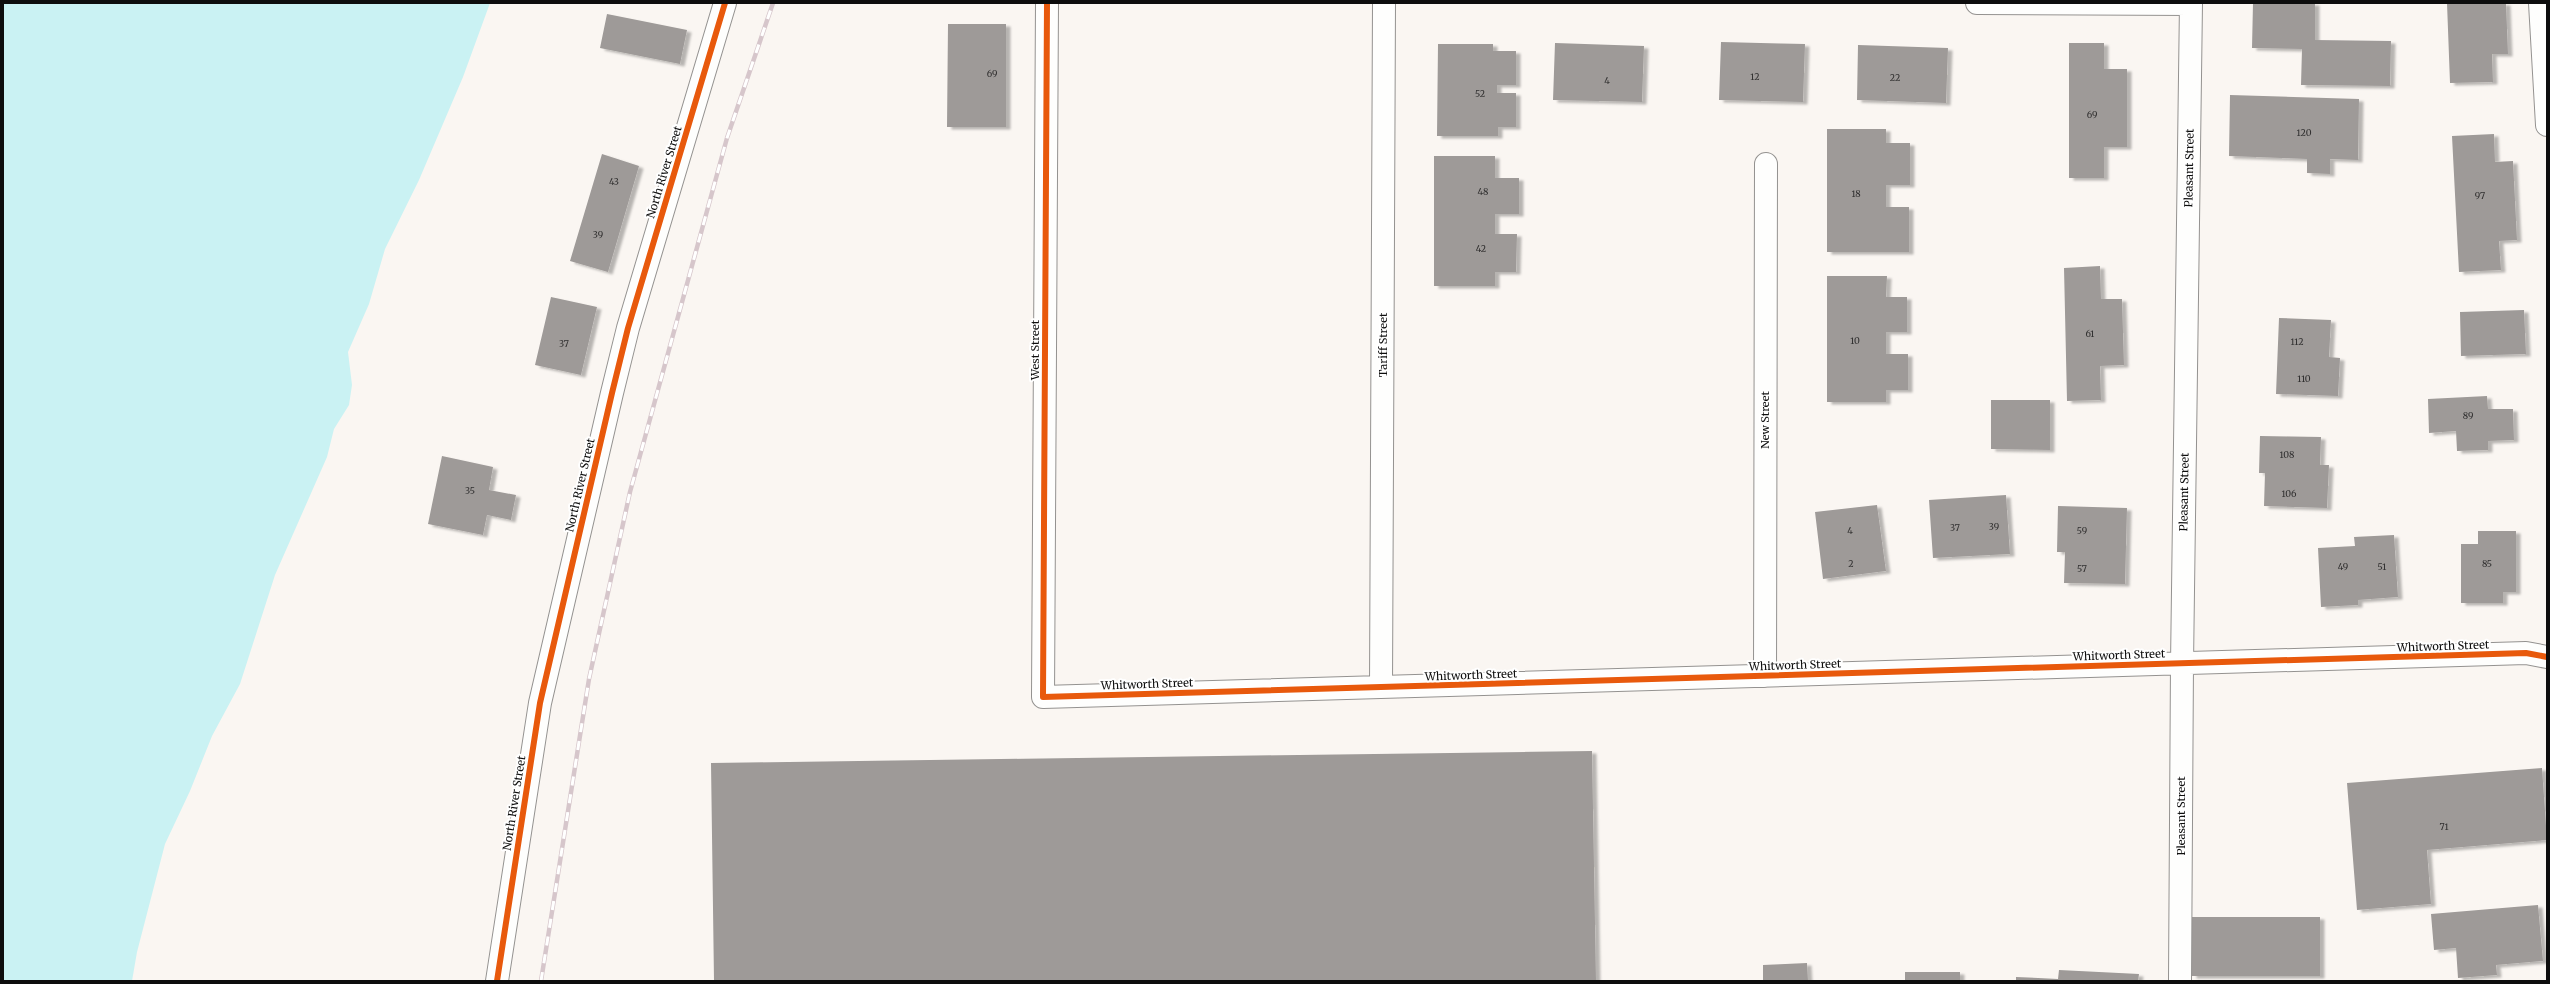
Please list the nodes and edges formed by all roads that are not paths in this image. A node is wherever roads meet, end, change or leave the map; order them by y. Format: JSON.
{"nodes":[{"id":1,"x":725,"y":3,"type":"edge"},
{"id":2,"x":1047,"y":3,"type":"edge"},
{"id":3,"x":1384,"y":3,"type":"edge"},
{"id":4,"x":1977,"y":3,"type":"edge"},
{"id":5,"x":2191,"y":3,"type":"edge"},
{"id":6,"x":2540,"y":3,"type":"edge"},
{"id":7,"x":2547,"y":125,"type":"edge"},
{"id":8,"x":1766,"y":164,"type":"dead end"},
{"id":9,"x":2547,"y":657,"type":"edge"},
{"id":10,"x":2182,"y":664,"type":"junction"},
{"id":11,"x":1765,"y":676,"type":"junction"},
{"id":12,"x":1381,"y":687,"type":"junction"},
{"id":13,"x":1043,"y":697,"type":"joint"},
{"id":14,"x":497,"y":981,"type":"edge"},
{"id":15,"x":2180,"y":981,"type":"edge"}],
"edges":[{"from":1,"to":14,"type":"street","name":"North River Street"},
{"from":2,"to":13,"type":"street","name":"West Street"},
{"from":3,"to":12,"type":"street","name":"Tariff Street"},
{"from":4,"to":5,"type":"street"},
{"from":5,"to":10,"type":"street","name":"Pleasant Street"},
{"from":6,"to":7,"type":"street"},
{"from":8,"to":11,"type":"street","name":"New Street"},
{"from":9,"to":10,"type":"street","name":"Whitworth Street"},
{"from":10,"to":11,"type":"street","name":"Whitworth Street"},
{"from":10,"to":15,"type":"street","name":"Pleasant Street"},
{"from":11,"to":12,"type":"street","name":"Whitworth Street"},
{"from":12,"to":13,"type":"street","name":"Whitworth Street"}]}
